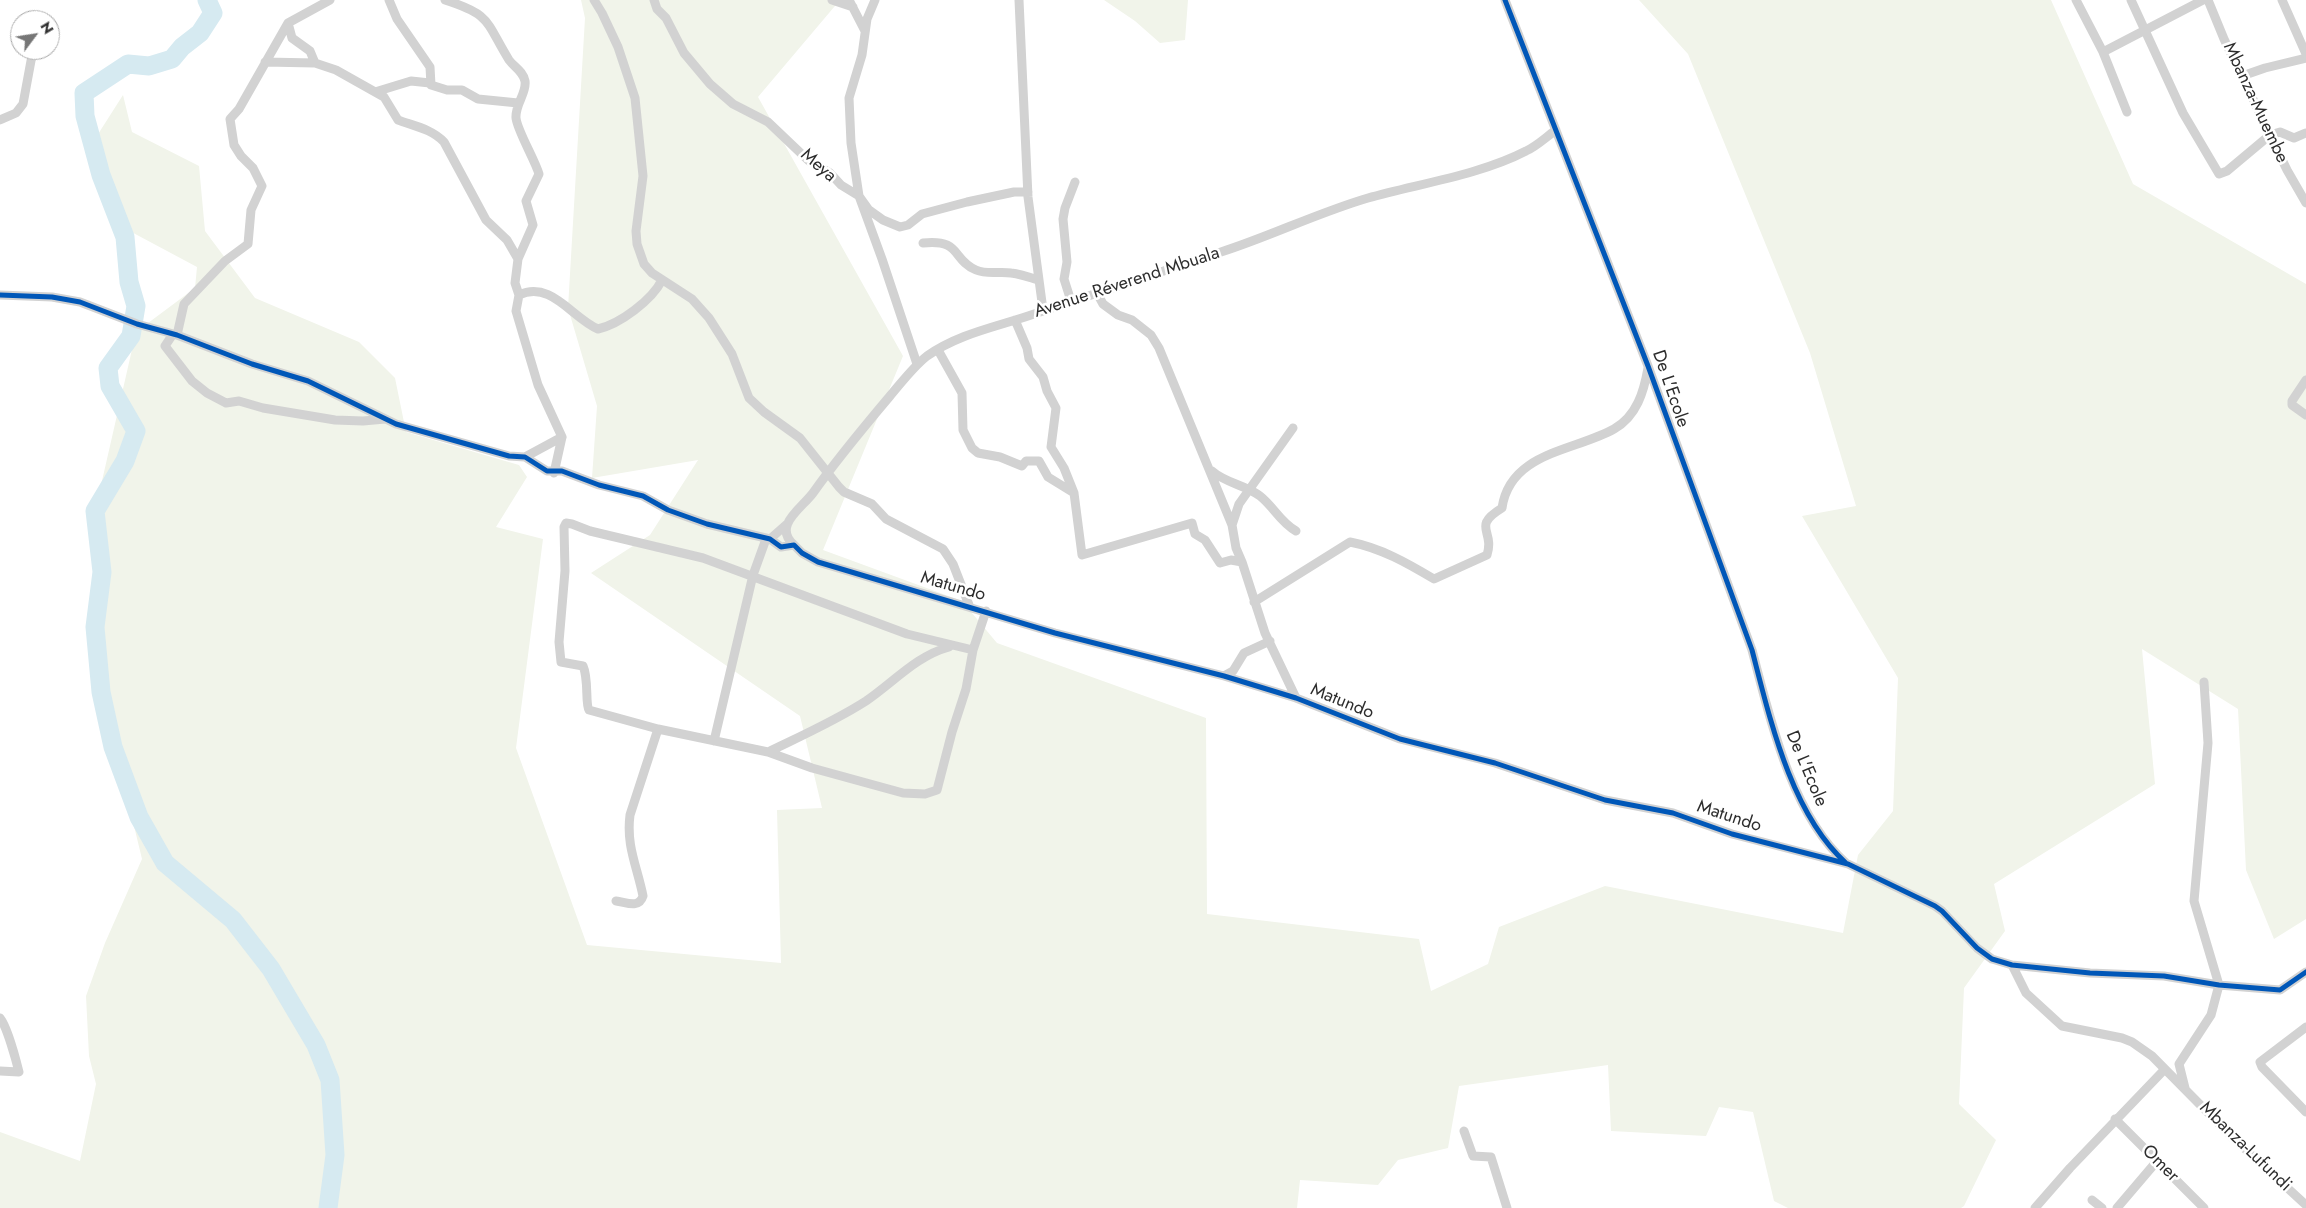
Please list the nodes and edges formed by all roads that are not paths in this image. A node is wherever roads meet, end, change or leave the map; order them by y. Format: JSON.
{"nodes":[{"id":1,"x":330,"y":0,"type":"edge"},
{"id":2,"x":389,"y":0,"type":"edge"},
{"id":3,"x":445,"y":0,"type":"edge"},
{"id":4,"x":594,"y":0,"type":"edge"},
{"id":5,"x":654,"y":0,"type":"edge"},
{"id":6,"x":832,"y":0,"type":"edge"},
{"id":7,"x":875,"y":0,"type":"edge"},
{"id":8,"x":1020,"y":0,"type":"edge"},
{"id":9,"x":1505,"y":0,"type":"edge"},
{"id":10,"x":2076,"y":0,"type":"edge"},
{"id":11,"x":2132,"y":0,"type":"edge"},
{"id":12,"x":2203,"y":0,"type":"edge"},
{"id":13,"x":2208,"y":0,"type":"edge"},
{"id":14,"x":2282,"y":0,"type":"edge"},
{"id":15,"x":851,"y":3,"type":"edge"},
{"id":16,"x":288,"y":23,"type":"junction"},
{"id":17,"x":2145,"y":29,"type":"junction"},
{"id":18,"x":866,"y":34,"type":"junction"},
{"id":19,"x":2103,"y":52,"type":"junction"},
{"id":20,"x":2306,"y":54,"type":"edge"},
{"id":21,"x":2306,"y":58,"type":"edge"},
{"id":22,"x":31,"y":60,"type":"edge"},
{"id":23,"x":265,"y":62,"type":"junction"},
{"id":24,"x":315,"y":63,"type":"junction"},
{"id":25,"x":2242,"y":76,"type":"junction"},
{"id":26,"x":430,"y":83,"type":"junction"},
{"id":27,"x":375,"y":92,"type":"junction"},
{"id":28,"x":518,"y":103,"type":"junction"},
{"id":29,"x":2127,"y":112,"type":"dead end"},
{"id":30,"x":0,"y":120,"type":"edge"},
{"id":31,"x":1556,"y":130,"type":"junction"},
{"id":32,"x":2306,"y":133,"type":"edge"},
{"id":33,"x":2270,"y":135,"type":"junction"},
{"id":34,"x":1075,"y":182,"type":"dead end"},
{"id":35,"x":1028,"y":192,"type":"junction"},
{"id":36,"x":859,"y":196,"type":"junction"},
{"id":37,"x":2306,"y":203,"type":"edge"},
{"id":38,"x":923,"y":243,"type":"dead end"},
{"id":39,"x":518,"y":259,"type":"junction"},
{"id":40,"x":662,"y":280,"type":"junction"},
{"id":41,"x":1038,"y":280,"type":"junction"},
{"id":42,"x":1097,"y":292,"type":"junction"},
{"id":43,"x":0,"y":295,"type":"edge"},
{"id":44,"x":519,"y":295,"type":"junction"},
{"id":45,"x":1071,"y":301,"type":"junction"},
{"id":46,"x":1043,"y":310,"type":"junction"},
{"id":47,"x":1015,"y":320,"type":"junction"},
{"id":48,"x":175,"y":334,"type":"junction"},
{"id":49,"x":938,"y":350,"type":"junction"},
{"id":50,"x":917,"y":364,"type":"junction"},
{"id":51,"x":1648,"y":366,"type":"junction"},
{"id":52,"x":2306,"y":380,"type":"edge"},
{"id":53,"x":2306,"y":415,"type":"edge"},
{"id":54,"x":386,"y":419,"type":"junction"},
{"id":55,"x":1293,"y":428,"type":"dead end"},
{"id":56,"x":562,"y":436,"type":"junction"},
{"id":57,"x":525,"y":457,"type":"junction"},
{"id":58,"x":1210,"y":469,"type":"junction"},
{"id":59,"x":826,"y":472,"type":"junction"},
{"id":60,"x":554,"y":473,"type":"junction"},
{"id":61,"x":1249,"y":490,"type":"junction"},
{"id":62,"x":1074,"y":493,"type":"junction"},
{"id":63,"x":787,"y":524,"type":"junction"},
{"id":64,"x":1232,"y":525,"type":"junction"},
{"id":65,"x":1296,"y":531,"type":"dead end"},
{"id":66,"x":768,"y":539,"type":"junction"},
{"id":67,"x":794,"y":545,"type":"junction"},
{"id":68,"x":1242,"y":562,"type":"junction"},
{"id":69,"x":753,"y":575,"type":"junction"},
{"id":70,"x":1254,"y":602,"type":"junction"},
{"id":71,"x":969,"y":605,"type":"junction"},
{"id":72,"x":986,"y":610,"type":"junction"},
{"id":73,"x":1270,"y":641,"type":"junction"},
{"id":74,"x":952,"y":646,"type":"junction"},
{"id":75,"x":973,"y":650,"type":"junction"},
{"id":76,"x":1224,"y":676,"type":"junction"},
{"id":77,"x":2204,"y":682,"type":"dead end"},
{"id":78,"x":1296,"y":698,"type":"junction"},
{"id":79,"x":658,"y":729,"type":"junction"},
{"id":80,"x":714,"y":741,"type":"junction"},
{"id":81,"x":768,"y":752,"type":"junction"},
{"id":82,"x":1848,"y":864,"type":"junction"},
{"id":83,"x":616,"y":901,"type":"dead end"},
{"id":84,"x":2012,"y":965,"type":"junction"},
{"id":85,"x":2306,"y":972,"type":"edge"},
{"id":86,"x":2219,"y":985,"type":"junction"},
{"id":87,"x":0,"y":1018,"type":"edge"},
{"id":88,"x":2306,"y":1027,"type":"edge"},
{"id":89,"x":2164,"y":1070,"type":"junction"},
{"id":90,"x":0,"y":1071,"type":"edge"},
{"id":91,"x":2184,"y":1088,"type":"junction"},
{"id":92,"x":2306,"y":1112,"type":"edge"},
{"id":93,"x":2115,"y":1119,"type":"junction"},
{"id":94,"x":1464,"y":1131,"type":"dead end"},
{"id":95,"x":2156,"y":1161,"type":"junction"},
{"id":96,"x":2092,"y":1200,"type":"dead end"},
{"id":97,"x":2306,"y":1205,"type":"edge"},
{"id":98,"x":1506,"y":1208,"type":"edge"},
{"id":99,"x":2036,"y":1208,"type":"edge"},
{"id":100,"x":2102,"y":1208,"type":"edge"},
{"id":101,"x":2117,"y":1208,"type":"edge"},
{"id":102,"x":2204,"y":1208,"type":"edge"}],
"edges":[{"from":1,"to":16,"type":"street"},
{"from":2,"to":26,"type":"street"},
{"from":3,"to":28,"type":"street"},
{"from":4,"to":40,"type":"street"},
{"from":5,"to":36,"type":"street","name":"Meya"},
{"from":6,"to":15,"type":"street"},
{"from":7,"to":18,"type":"street"},
{"from":8,"to":35,"type":"street"},
{"from":9,"to":31,"type":"street","name":"De L'Ecole"},
{"from":10,"to":19,"type":"street"},
{"from":11,"to":17,"type":"street"},
{"from":12,"to":17,"type":"street"},
{"from":13,"to":25,"type":"street","name":"Mbanza-Muembe"},
{"from":14,"to":20,"type":"street"},
{"from":15,"to":18,"type":"street"},
{"from":16,"to":23,"type":"street"},
{"from":16,"to":24,"type":"street"},
{"from":17,"to":19,"type":"street"},
{"from":17,"to":33,"type":"street"},
{"from":18,"to":36,"type":"street"},
{"from":19,"to":29,"type":"street"},
{"from":21,"to":25,"type":"street"},
{"from":22,"to":30,"type":"street"},
{"from":23,"to":24,"type":"street"},
{"from":23,"to":48,"type":"street"},
{"from":24,"to":27,"type":"street"},
{"from":25,"to":33,"type":"street","name":"Mbanza-Muembe"},
{"from":26,"to":27,"type":"street"},
{"from":26,"to":28,"type":"street"},
{"from":27,"to":39,"type":"street"},
{"from":28,"to":39,"type":"street"},
{"from":31,"to":42,"type":"street","name":"Avenue Réverend Mbuala"},
{"from":31,"to":51,"type":"street","name":"De L'Ecole"},
{"from":32,"to":33,"type":"street"},
{"from":33,"to":37,"type":"street","name":"Mbanza-Muembe"},
{"from":34,"to":45,"type":"street"},
{"from":35,"to":36,"type":"street","name":"Meya"},
{"from":35,"to":41,"type":"street"},
{"from":36,"to":50,"type":"street"},
{"from":38,"to":41,"type":"street"},
{"from":39,"to":44,"type":"street"},
{"from":40,"to":44,"type":"street"},
{"from":40,"to":59,"type":"street"},
{"from":41,"to":46,"type":"street"},
{"from":42,"to":45,"type":"street","name":"Avenue Réverend Mbuala"},
{"from":42,"to":58,"type":"street"},
{"from":43,"to":48,"type":"street"},
{"from":44,"to":56,"type":"street"},
{"from":45,"to":46,"type":"street","name":"Avenue Réverend Mbuala"},
{"from":46,"to":47,"type":"street","name":"Avenue Réverend Mbuala"},
{"from":47,"to":49,"type":"street","name":"Avenue Réverend Mbuala"},
{"from":47,"to":62,"type":"street"},
{"from":48,"to":54,"type":"street"},
{"from":48,"to":54,"type":"street"},
{"from":49,"to":50,"type":"street","name":"Avenue Réverend Mbuala"},
{"from":49,"to":62,"type":"street"},
{"from":50,"to":59,"type":"street","name":"Avenue Réverend Mbuala"},
{"from":51,"to":70,"type":"street"},
{"from":51,"to":82,"type":"street","name":"De L'Ecole"},
{"from":52,"to":53,"type":"street"},
{"from":54,"to":57,"type":"street"},
{"from":55,"to":61,"type":"street"},
{"from":56,"to":57,"type":"street"},
{"from":56,"to":60,"type":"street"},
{"from":57,"to":60,"type":"street","name":"Matundo"},
{"from":58,"to":61,"type":"street"},
{"from":58,"to":64,"type":"street"},
{"from":59,"to":63,"type":"street","name":"Avenue Réverend Mbuala"},
{"from":59,"to":71,"type":"street"},
{"from":60,"to":66,"type":"street","name":"Matundo"},
{"from":61,"to":64,"type":"street"},
{"from":61,"to":65,"type":"street"},
{"from":62,"to":68,"type":"street"},
{"from":63,"to":66,"type":"street","name":"Avenue Réverend Mbuala"},
{"from":63,"to":67,"type":"street"},
{"from":64,"to":68,"type":"street"},
{"from":66,"to":67,"type":"street","name":"Matundo"},
{"from":66,"to":69,"type":"street"},
{"from":67,"to":71,"type":"street","name":"Matundo"},
{"from":68,"to":70,"type":"street"},
{"from":69,"to":74,"type":"street"},
{"from":69,"to":79,"type":"street"},
{"from":69,"to":80,"type":"street"},
{"from":70,"to":73,"type":"street"},
{"from":71,"to":72,"type":"street","name":"Matundo"},
{"from":72,"to":75,"type":"street"},
{"from":72,"to":76,"type":"street","name":"Matundo"},
{"from":73,"to":76,"type":"street"},
{"from":73,"to":78,"type":"street"},
{"from":74,"to":75,"type":"street"},
{"from":74,"to":81,"type":"street"},
{"from":75,"to":81,"type":"street"},
{"from":76,"to":78,"type":"street","name":"Matundo"},
{"from":77,"to":86,"type":"street"},
{"from":78,"to":82,"type":"street","name":"Matundo"},
{"from":79,"to":80,"type":"street"},
{"from":79,"to":83,"type":"street"},
{"from":80,"to":81,"type":"street"},
{"from":82,"to":84,"type":"street","name":"Matundo"},
{"from":84,"to":86,"type":"street","name":"Matundo"},
{"from":84,"to":89,"type":"street","name":"Mbanza-Lufundi"},
{"from":85,"to":86,"type":"street","name":"Matundo"},
{"from":86,"to":91,"type":"street"},
{"from":87,"to":90,"type":"street"},
{"from":88,"to":92,"type":"street"},
{"from":89,"to":91,"type":"street","name":"Mbanza-Lufundi"},
{"from":89,"to":93,"type":"street"},
{"from":91,"to":97,"type":"street","name":"Mbanza-Lufundi"},
{"from":93,"to":95,"type":"street","name":"Omer"},
{"from":93,"to":99,"type":"street"},
{"from":94,"to":98,"type":"street"},
{"from":95,"to":101,"type":"street"},
{"from":95,"to":102,"type":"street","name":"Omer"},
{"from":96,"to":100,"type":"street"}]}
